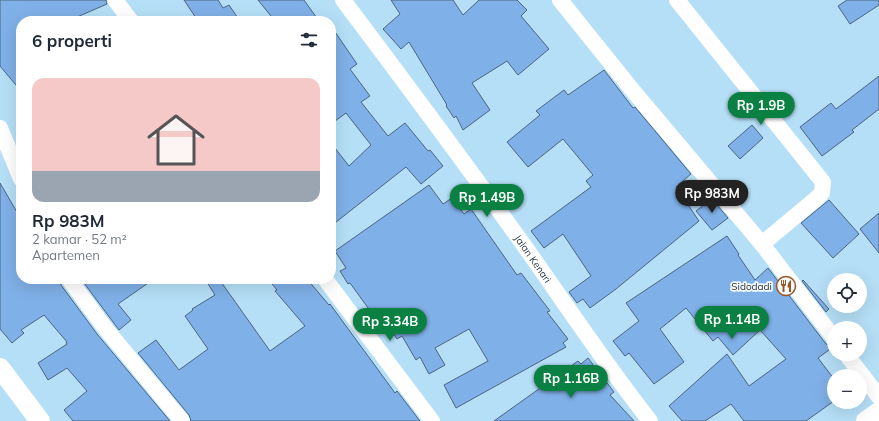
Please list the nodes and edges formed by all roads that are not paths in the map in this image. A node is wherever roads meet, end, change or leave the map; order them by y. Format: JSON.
{"nodes":[{"id":1,"x":344,"y":0,"type":"edge"},
{"id":2,"x":560,"y":0,"type":"edge"},
{"id":3,"x":677,"y":0,"type":"edge"},
{"id":4,"x":0,"y":128,"type":"edge"},
{"id":5,"x":16,"y":166,"type":"edge"},
{"id":6,"x":762,"y":244,"type":"junction"},
{"id":7,"x":73,"y":284,"type":"edge"},
{"id":8,"x":330,"y":284,"type":"edge"},
{"id":9,"x":827,"y":329,"type":"edge"},
{"id":10,"x":849,"y":361,"type":"edge"},
{"id":11,"x":0,"y":368,"type":"edge"},
{"id":12,"x":875,"y":413,"type":"edge"},
{"id":13,"x":40,"y":421,"type":"edge"},
{"id":14,"x":182,"y":421,"type":"edge"},
{"id":15,"x":432,"y":421,"type":"edge"},
{"id":16,"x":650,"y":421,"type":"edge"}],
"edges":[{"from":1,"to":16,"type":"street","name":"Jalan Kenari"},
{"from":2,"to":6,"type":"street"},
{"from":3,"to":6,"type":"street"},
{"from":4,"to":5,"type":"street"},
{"from":6,"to":9,"type":"street"},
{"from":7,"to":14,"type":"street"},
{"from":8,"to":15,"type":"street"},
{"from":10,"to":12,"type":"street"},
{"from":11,"to":13,"type":"street"}]}
